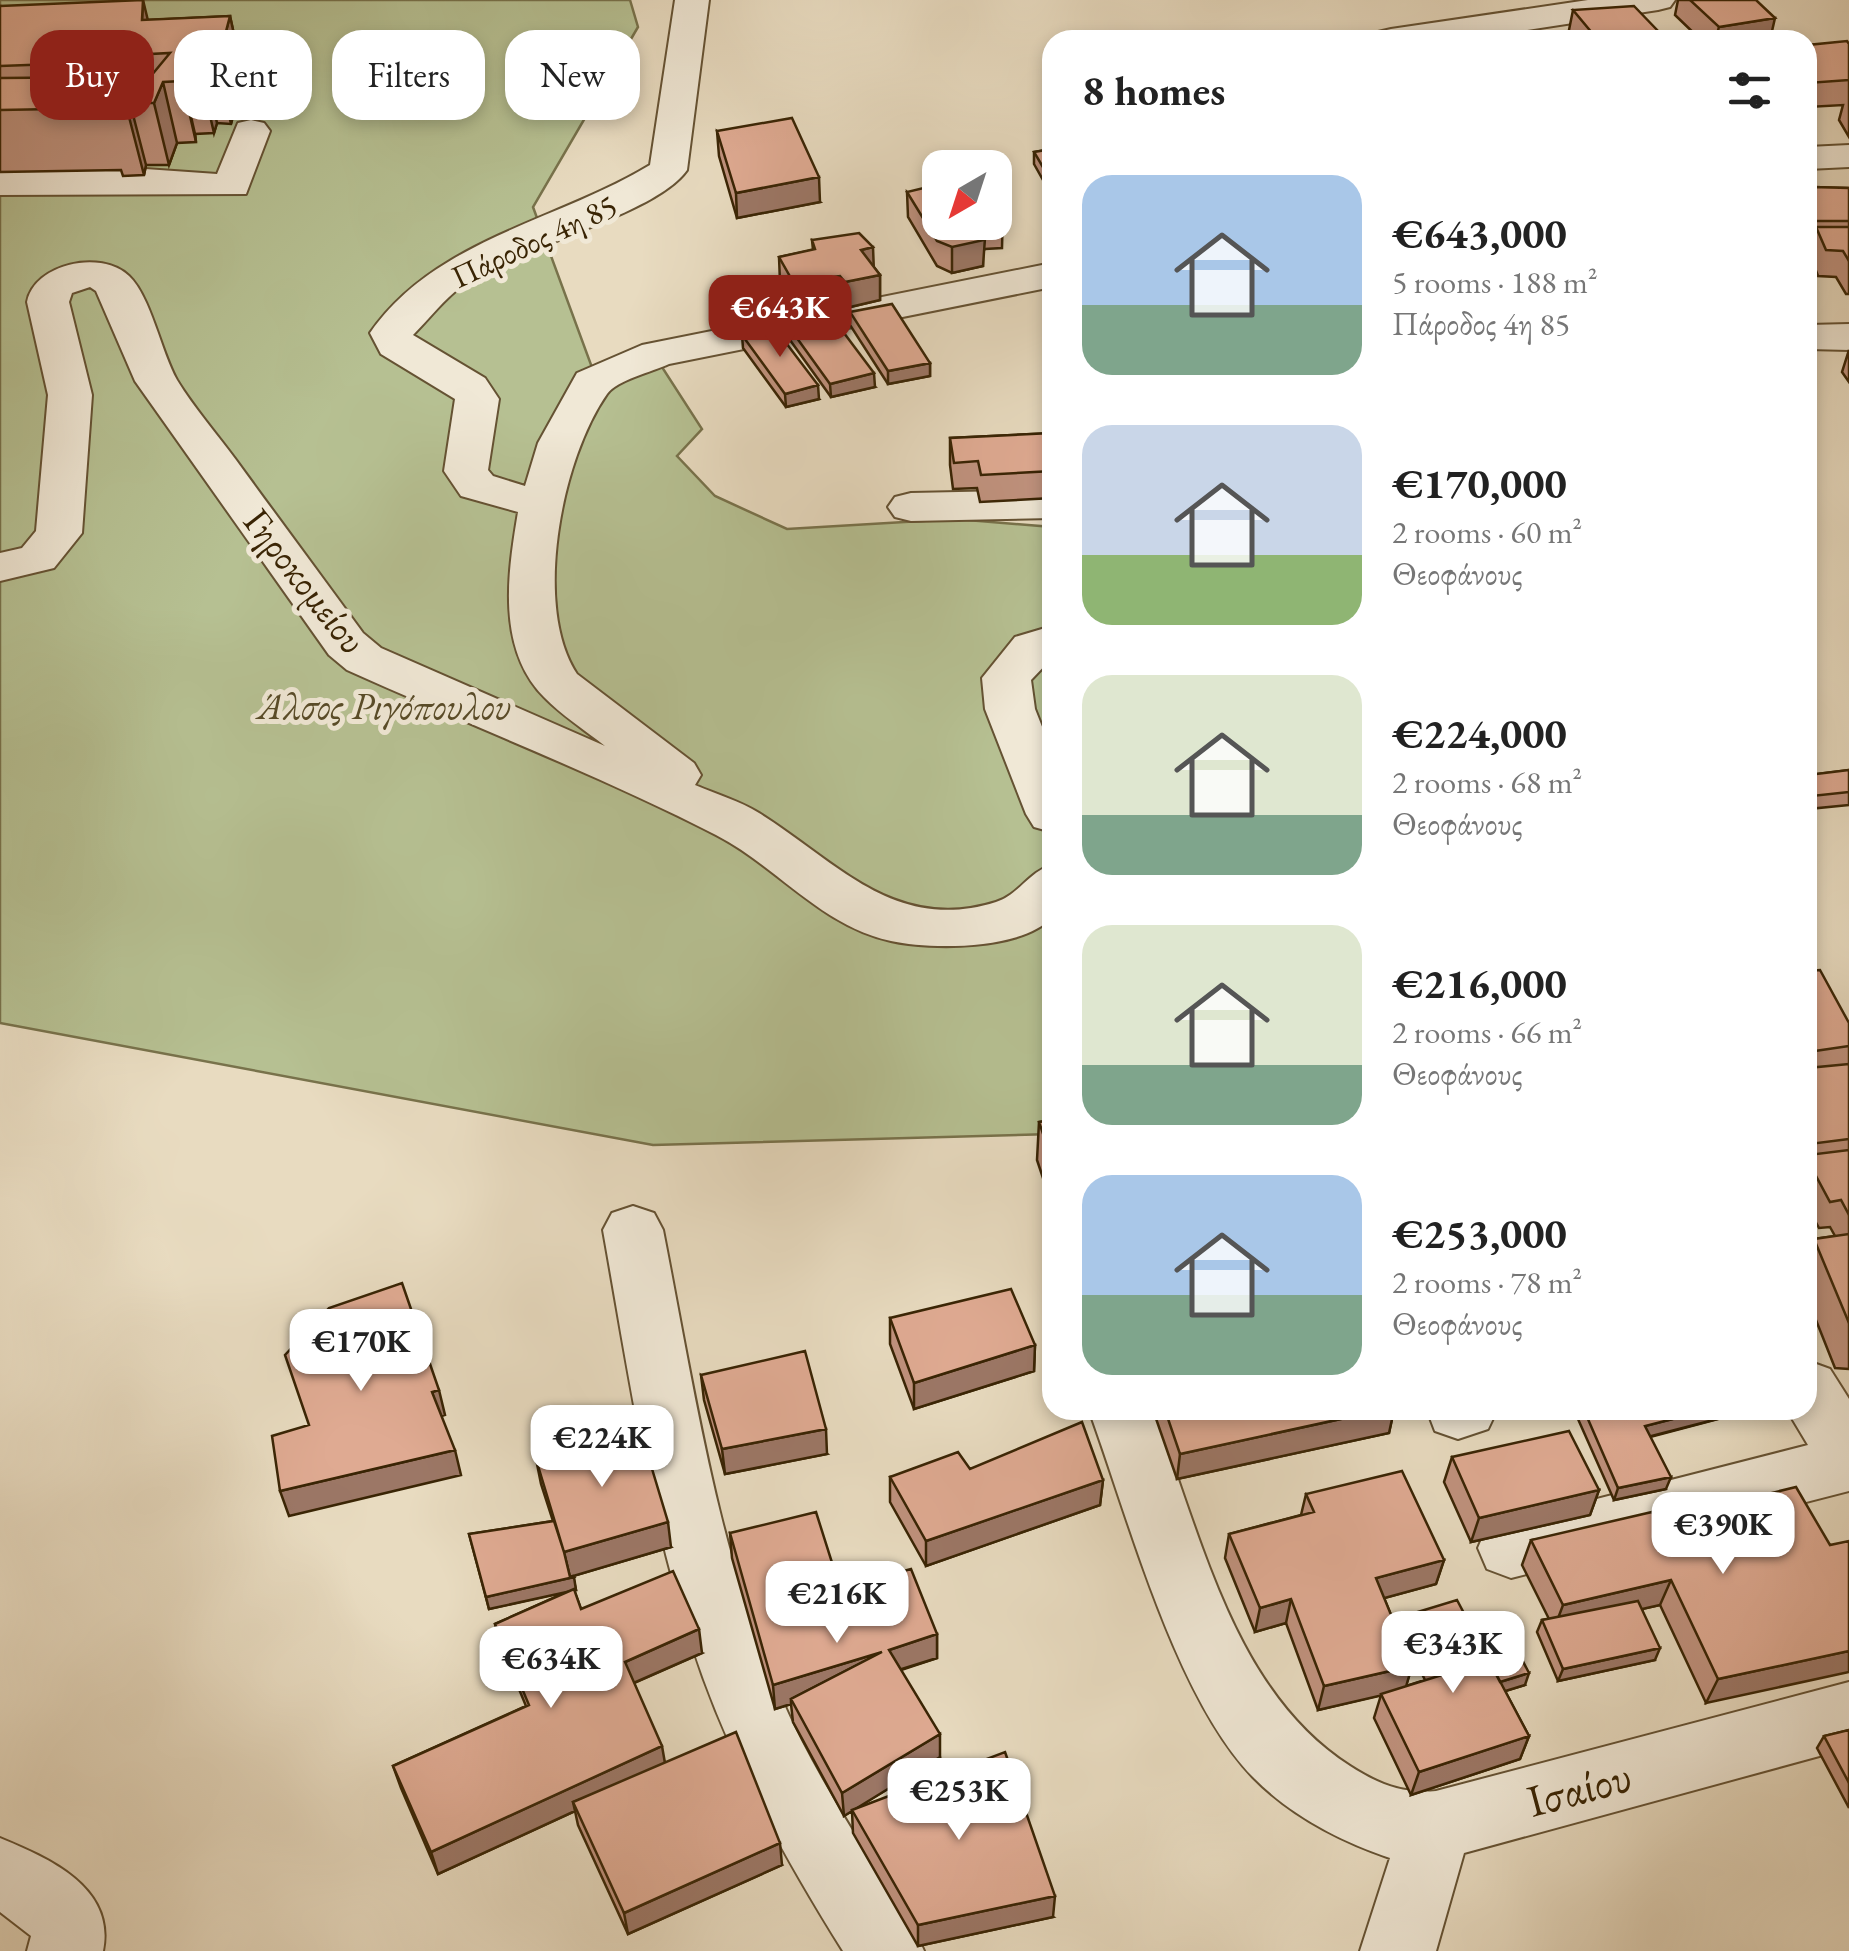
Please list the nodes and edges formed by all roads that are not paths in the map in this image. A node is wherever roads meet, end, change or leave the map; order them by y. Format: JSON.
{"nodes":[{"id":1,"x":692,"y":0,"type":"edge"},
{"id":2,"x":1658,"y":0,"type":"edge"},
{"id":3,"x":1622,"y":5,"type":"junction"},
{"id":4,"x":1457,"y":30,"type":"edge"},
{"id":5,"x":1646,"y":30,"type":"edge"},
{"id":6,"x":251,"y":132,"type":"dead end"},
{"id":7,"x":1849,"y":156,"type":"edge"},
{"id":8,"x":1817,"y":158,"type":"edge"},
{"id":9,"x":0,"y":182,"type":"edge"},
{"id":10,"x":1042,"y":277,"type":"edge"},
{"id":11,"x":1817,"y":337,"type":"edge"},
{"id":12,"x":1849,"y":337,"type":"edge"},
{"id":13,"x":542,"y":502,"type":"junction"},
{"id":14,"x":1042,"y":504,"type":"edge"},
{"id":15,"x":910,"y":507,"type":"dead end"},
{"id":16,"x":0,"y":567,"type":"edge"},
{"id":17,"x":1042,"y":644,"type":"edge"},
{"id":18,"x":1042,"y":789,"type":"edge"},
{"id":19,"x":738,"y":824,"type":"junction"},
{"id":20,"x":1042,"y":895,"type":"edge"},
{"id":21,"x":633,"y":1230,"type":"dead end"},
{"id":22,"x":1817,"y":1403,"type":"edge"},
{"id":23,"x":1125,"y":1420,"type":"edge"},
{"id":24,"x":1849,"y":1455,"type":"edge"},
{"id":25,"x":1849,"y":1464,"type":"edge"},
{"id":26,"x":1511,"y":1548,"type":"dead end"},
{"id":27,"x":1849,"y":1715,"type":"edge"},
{"id":28,"x":1436,"y":1826,"type":"junction"},
{"id":29,"x":0,"y":1874,"type":"edge"},
{"id":30,"x":65,"y":1951,"type":"edge"},
{"id":31,"x":886,"y":1951,"type":"edge"},
{"id":32,"x":1398,"y":1951,"type":"edge"}],
"edges":[{"from":1,"to":13,"type":"street","name":"Πάροδος 4η 85"},
{"from":2,"to":3,"type":"street"},
{"from":3,"to":4,"type":"street"},
{"from":3,"to":5,"type":"street"},
{"from":6,"to":9,"type":"street"},
{"from":7,"to":8,"type":"street"},
{"from":10,"to":13,"type":"street"},
{"from":11,"to":12,"type":"street"},
{"from":13,"to":19,"type":"street"},
{"from":14,"to":15,"type":"street"},
{"from":16,"to":19,"type":"street","name":"Γηροκομείου"},
{"from":17,"to":18,"type":"street"},
{"from":19,"to":20,"type":"street","name":"Γηροκομείου"},
{"from":21,"to":31,"type":"street"},
{"from":22,"to":24,"type":"street"},
{"from":23,"to":28,"type":"street","name":"Ισαίου"},
{"from":25,"to":26,"type":"street"},
{"from":27,"to":28,"type":"street","name":"Ισαίου"},
{"from":28,"to":32,"type":"street"},
{"from":29,"to":30,"type":"street"}]}
